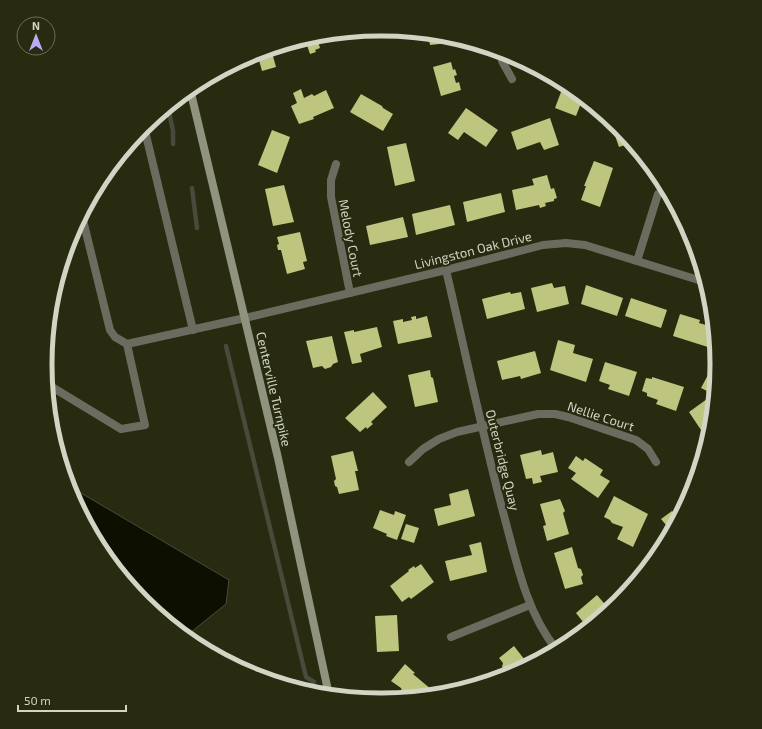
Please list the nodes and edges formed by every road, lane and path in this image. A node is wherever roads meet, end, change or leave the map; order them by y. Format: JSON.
{"nodes":[{"id":1,"x":502,"y":59,"type":"edge"},
{"id":2,"x":512,"y":79,"type":"dead end"},
{"id":3,"x":192,"y":96,"type":"edge"},
{"id":4,"x":146,"y":135,"type":"edge"},
{"id":5,"x":336,"y":164,"type":"dead end"},
{"id":6,"x":658,"y":194,"type":"dead end"},
{"id":7,"x":84,"y":224,"type":"edge"},
{"id":8,"x":637,"y":261,"type":"junction"},
{"id":9,"x":446,"y":270,"type":"junction"},
{"id":10,"x":698,"y":280,"type":"edge"},
{"id":11,"x":350,"y":294,"type":"junction"},
{"id":12,"x":246,"y":318,"type":"junction"},
{"id":13,"x":193,"y":330,"type":"junction"},
{"id":14,"x":128,"y":344,"type":"junction"},
{"id":15,"x":53,"y":387,"type":"edge"},
{"id":16,"x":482,"y":426,"type":"junction"},
{"id":17,"x":409,"y":462,"type":"dead end"},
{"id":18,"x":656,"y":462,"type":"dead end"},
{"id":19,"x":530,"y":605,"type":"junction"},
{"id":20,"x":451,"y":637,"type":"dead end"},
{"id":21,"x":553,"y":644,"type":"edge"},
{"id":22,"x":328,"y":689,"type":"edge"}],
"edges":[{"from":1,"to":2,"type":"street"},
{"from":3,"to":12,"type":"main road","name":"Centerville Turnpike"},
{"from":4,"to":13,"type":"street"},
{"from":5,"to":11,"type":"street","name":"Melody Court"},
{"from":6,"to":8,"type":"street"},
{"from":7,"to":14,"type":"street"},
{"from":8,"to":9,"type":"street","name":"Livingston Oak Drive"},
{"from":8,"to":10,"type":"street","name":"Livingston Oak Drive"},
{"from":9,"to":11,"type":"street","name":"Livingston Oak Drive"},
{"from":9,"to":16,"type":"street","name":"Outerbridge Quay"},
{"from":11,"to":12,"type":"street","name":"Livingston Oak Drive"},
{"from":12,"to":13,"type":"street","name":"Livingston Oak Drive"},
{"from":12,"to":22,"type":"main road","name":"Centerville Turnpike"},
{"from":13,"to":14,"type":"street","name":"Livingston Oak Drive"},
{"from":14,"to":15,"type":"street"},
{"from":16,"to":17,"type":"street","name":"Nellie Court"},
{"from":16,"to":18,"type":"street","name":"Nellie Court"},
{"from":16,"to":19,"type":"street","name":"Outerbridge Quay"},
{"from":19,"to":20,"type":"street"},
{"from":19,"to":21,"type":"street","name":"Outerbridge Quay"}]}
